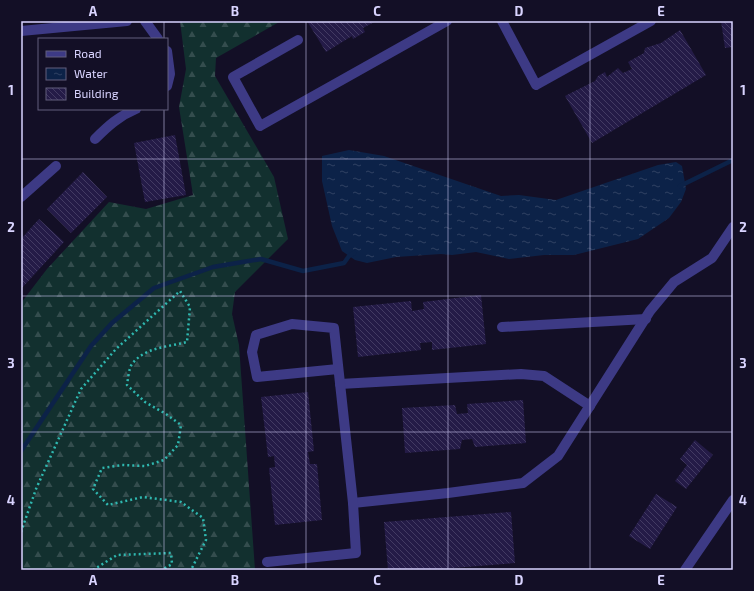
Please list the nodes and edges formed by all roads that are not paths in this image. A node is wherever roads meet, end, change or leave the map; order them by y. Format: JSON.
{"nodes":[{"id":1,"x":127,"y":21,"type":"edge"},
{"id":2,"x":145,"y":21,"type":"edge"},
{"id":3,"x":447,"y":21,"type":"edge"},
{"id":4,"x":502,"y":21,"type":"edge"},
{"id":5,"x":651,"y":21,"type":"edge"},
{"id":6,"x":90,"y":23,"type":"edge"},
{"id":7,"x":21,"y":31,"type":"edge"},
{"id":8,"x":157,"y":38,"type":"edge"},
{"id":9,"x":298,"y":40,"type":"dead end"},
{"id":10,"x":168,"y":53,"type":"edge"},
{"id":11,"x":168,"y":82,"type":"edge"},
{"id":12,"x":134,"y":110,"type":"edge"},
{"id":13,"x":95,"y":139,"type":"dead end"},
{"id":14,"x":56,"y":166,"type":"dead end"},
{"id":15,"x":21,"y":197,"type":"edge"},
{"id":16,"x":733,"y":227,"type":"edge"},
{"id":17,"x":646,"y":319,"type":"junction"},
{"id":18,"x":502,"y":327,"type":"dead end"},
{"id":19,"x":338,"y":369,"type":"junction"},
{"id":20,"x":340,"y":384,"type":"junction"},
{"id":21,"x":590,"y":406,"type":"junction"},
{"id":22,"x":733,"y":500,"type":"edge"},
{"id":23,"x":353,"y":503,"type":"junction"},
{"id":24,"x":267,"y":562,"type":"dead end"},
{"id":25,"x":685,"y":570,"type":"edge"}],
"edges":[{"from":1,"to":6,"type":"street"},
{"from":2,"to":8,"type":"street"},
{"from":3,"to":9,"type":"street"},
{"from":4,"to":5,"type":"street"},
{"from":6,"to":7,"type":"street"},
{"from":10,"to":11,"type":"street"},
{"from":12,"to":13,"type":"street"},
{"from":14,"to":15,"type":"street"},
{"from":16,"to":17,"type":"street"},
{"from":17,"to":18,"type":"street"},
{"from":17,"to":21,"type":"street"},
{"from":19,"to":19,"type":"street"},
{"from":19,"to":20,"type":"street"},
{"from":20,"to":21,"type":"street"},
{"from":20,"to":23,"type":"street"},
{"from":21,"to":23,"type":"street"},
{"from":22,"to":25,"type":"street"},
{"from":23,"to":24,"type":"street"}]}
